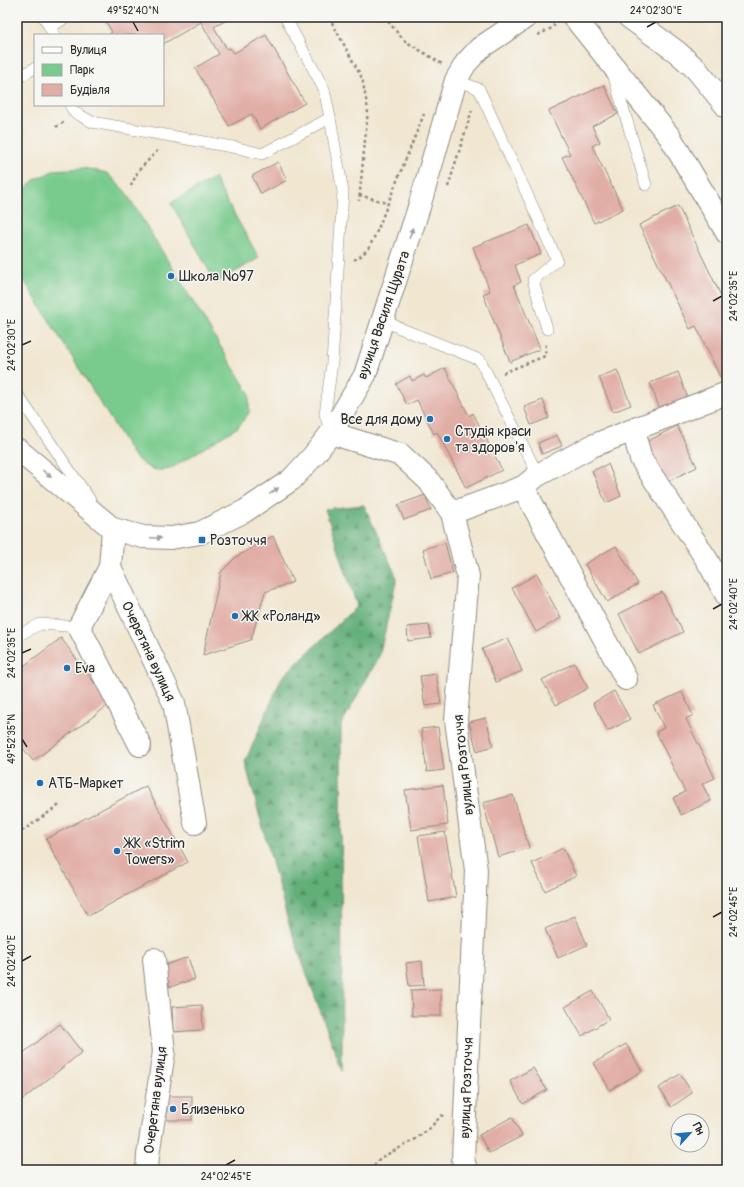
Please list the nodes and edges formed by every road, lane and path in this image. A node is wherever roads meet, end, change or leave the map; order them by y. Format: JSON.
{"nodes":[{"id":1,"x":44,"y":17,"type":"edge"},
{"id":2,"x":66,"y":17,"type":"edge"},
{"id":3,"x":284,"y":17,"type":"edge"},
{"id":4,"x":329,"y":17,"type":"edge"},
{"id":5,"x":384,"y":17,"type":"edge"},
{"id":6,"x":554,"y":17,"type":"edge"},
{"id":7,"x":574,"y":17,"type":"edge"},
{"id":8,"x":629,"y":17,"type":"edge"},
{"id":9,"x":530,"y":27,"type":"edge"},
{"id":10,"x":52,"y":31,"type":"edge"},
{"id":11,"x":608,"y":60,"type":"junction"},
{"id":12,"x":34,"y":69,"type":"edge"},
{"id":13,"x":451,"y":72,"type":"junction"},
{"id":14,"x":17,"y":78,"type":"edge"},
{"id":15,"x":479,"y":89,"type":"junction"},
{"id":16,"x":71,"y":106,"type":"edge"},
{"id":17,"x":727,"y":107,"type":"edge"},
{"id":18,"x":426,"y":108,"type":"dead end"},
{"id":19,"x":330,"y":118,"type":"junction"},
{"id":20,"x":172,"y":136,"type":"junction"},
{"id":21,"x":646,"y":185,"type":"dead end"},
{"id":22,"x":131,"y":186,"type":"dead end"},
{"id":23,"x":343,"y":192,"type":"junction"},
{"id":24,"x":445,"y":194,"type":"dead end"},
{"id":25,"x":360,"y":196,"type":"junction"},
{"id":26,"x":358,"y":203,"type":"dead end"},
{"id":27,"x":388,"y":203,"type":"junction"},
{"id":28,"x":727,"y":233,"type":"edge"},
{"id":29,"x":338,"y":270,"type":"junction"},
{"id":30,"x":383,"y":320,"type":"junction"},
{"id":31,"x":547,"y":329,"type":"joint"},
{"id":32,"x":490,"y":379,"type":"junction"},
{"id":33,"x":727,"y":392,"type":"edge"},
{"id":34,"x":17,"y":394,"type":"edge"},
{"id":35,"x":637,"y":428,"type":"junction"},
{"id":36,"x":331,"y":433,"type":"junction"},
{"id":37,"x":17,"y":449,"type":"edge"},
{"id":38,"x":531,"y":481,"type":"junction"},
{"id":39,"x":452,"y":513,"type":"junction"},
{"id":40,"x":113,"y":529,"type":"junction"},
{"id":41,"x":110,"y":567,"type":"junction"},
{"id":42,"x":727,"y":596,"type":"edge"},
{"id":43,"x":79,"y":627,"type":"junction"},
{"id":44,"x":17,"y":636,"type":"edge"},
{"id":45,"x":626,"y":679,"type":"dead end"},
{"id":46,"x":140,"y":745,"type":"dead end"},
{"id":47,"x":61,"y":804,"type":"dead end"},
{"id":48,"x":195,"y":822,"type":"dead end"},
{"id":49,"x":22,"y":830,"type":"dead end"},
{"id":50,"x":154,"y":959,"type":"dead end"},
{"id":51,"x":465,"y":1112,"type":"junction"},
{"id":52,"x":147,"y":1170,"type":"edge"},
{"id":53,"x":370,"y":1170,"type":"edge"},
{"id":54,"x":466,"y":1170,"type":"edge"}],
"edges":[{"from":1,"to":10,"type":"lane"},
{"from":2,"to":10,"type":"lane"},
{"from":3,"to":19,"type":"lane"},
{"from":4,"to":25,"type":"path"},
{"from":5,"to":13,"type":"path"},
{"from":6,"to":9,"type":"path"},
{"from":7,"to":11,"type":"street"},
{"from":8,"to":17,"type":"street"},
{"from":9,"to":13,"type":"street","name":"вулиця Василя Щурата"},
{"from":11,"to":21,"type":"lane"},
{"from":11,"to":28,"type":"street"},
{"from":12,"to":14,"type":"lane"},
{"from":13,"to":15,"type":"lane"},
{"from":30,"to":13,"type":"street","name":"вулиця Василя Щурата","one_way":true},
{"from":15,"to":24,"type":"path"},
{"from":15,"to":31,"type":"lane"},
{"from":16,"to":20,"type":"lane"},
{"from":18,"to":27,"type":"path"},
{"from":19,"to":20,"type":"lane"},
{"from":19,"to":23,"type":"lane"},
{"from":20,"to":22,"type":"path"},
{"from":23,"to":25,"type":"path"},
{"from":23,"to":29,"type":"lane"},
{"from":25,"to":26,"type":"path"},
{"from":25,"to":27,"type":"path"},
{"from":27,"to":29,"type":"path"},
{"from":29,"to":36,"type":"lane"},
{"from":30,"to":32,"type":"lane"},
{"from":30,"to":36,"type":"street","name":"вулиця Василя Щурата"},
{"from":31,"to":32,"type":"path"},
{"from":32,"to":38,"type":"lane"},
{"from":33,"to":35,"type":"street"},
{"from":34,"to":40,"type":"lane"},
{"from":35,"to":38,"type":"street"},
{"from":35,"to":42,"type":"street"},
{"from":36,"to":39,"type":"street","name":"вулиця Розточчя"},
{"from":40,"to":36,"type":"street","name":"вулиця Василя Щурата","one_way":true},
{"from":37,"to":40,"type":"street","name":"вулиця Василя Щурата","one_way":true},
{"from":38,"to":39,"type":"street"},
{"from":38,"to":45,"type":"street"},
{"from":39,"to":51,"type":"street","name":"вулиця Розточчя"},
{"from":40,"to":41,"type":"street","name":"Очеретяна вулиця"},
{"from":41,"to":43,"type":"street"},
{"from":41,"to":48,"type":"street","name":"Очеретяна вулиця"},
{"from":43,"to":44,"type":"lane"},
{"from":43,"to":46,"type":"street"},
{"from":47,"to":49,"type":"path"},
{"from":50,"to":52,"type":"street","name":"Очеретяна вулиця"},
{"from":51,"to":53,"type":"path"},
{"from":51,"to":54,"type":"street","name":"вулиця Розточчя"}]}
